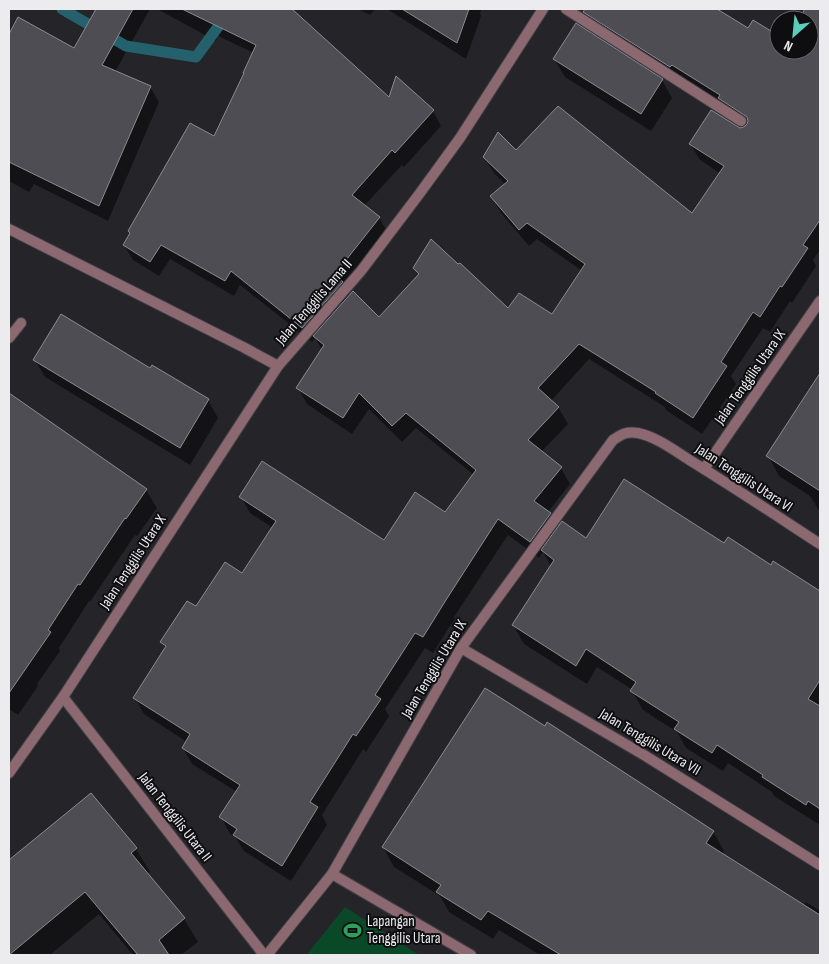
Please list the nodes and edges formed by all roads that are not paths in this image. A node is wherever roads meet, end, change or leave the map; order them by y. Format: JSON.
{"nodes":[{"id":1,"x":543,"y":9,"type":"edge"},
{"id":2,"x":566,"y":9,"type":"edge"},
{"id":3,"x":740,"y":121,"type":"dead end"},
{"id":4,"x":9,"y":229,"type":"edge"},
{"id":5,"x":820,"y":301,"type":"edge"},
{"id":6,"x":21,"y":323,"type":"dead end"},
{"id":7,"x":9,"y":338,"type":"edge"},
{"id":8,"x":278,"y":366,"type":"junction"},
{"id":9,"x":652,"y":437,"type":"joint"},
{"id":10,"x":704,"y":469,"type":"junction"},
{"id":11,"x":820,"y":544,"type":"edge"},
{"id":12,"x":461,"y":648,"type":"junction"},
{"id":13,"x":63,"y":697,"type":"junction"},
{"id":14,"x":9,"y":772,"type":"edge"},
{"id":15,"x":820,"y":864,"type":"edge"},
{"id":16,"x":332,"y":874,"type":"junction"},
{"id":17,"x":265,"y":955,"type":"edge"},
{"id":18,"x":471,"y":955,"type":"edge"}],
"edges":[{"from":1,"to":8,"type":"street","name":"Jalan Tenggilis Lama II"},
{"from":2,"to":3,"type":"street"},
{"from":4,"to":8,"type":"street","name":"Jalan Tenggilis Lama II"},
{"from":5,"to":10,"type":"street","name":"Jalan Tenggilis Utara IX"},
{"from":6,"to":7,"type":"street"},
{"from":8,"to":13,"type":"street","name":"Jalan Tenggilis Utara X"},
{"from":9,"to":10,"type":"street","name":"Jalan Tenggilis Utara VI"},
{"from":9,"to":12,"type":"street","name":"Jalan Tenggilis Utara IX"},
{"from":10,"to":11,"type":"street","name":"Jalan Tenggilis Utara VI"},
{"from":12,"to":15,"type":"street","name":"Jalan Tenggilis Utara VII"},
{"from":12,"to":16,"type":"street","name":"Jalan Tenggilis Utara IX"},
{"from":13,"to":14,"type":"street","name":"Jalan Tenggilis Utara X"},
{"from":13,"to":17,"type":"street","name":"Jalan Tenggilis Utara II"},
{"from":16,"to":17,"type":"street","name":"Jalan Tenggilis Utara IX"},
{"from":16,"to":18,"type":"street"}]}
